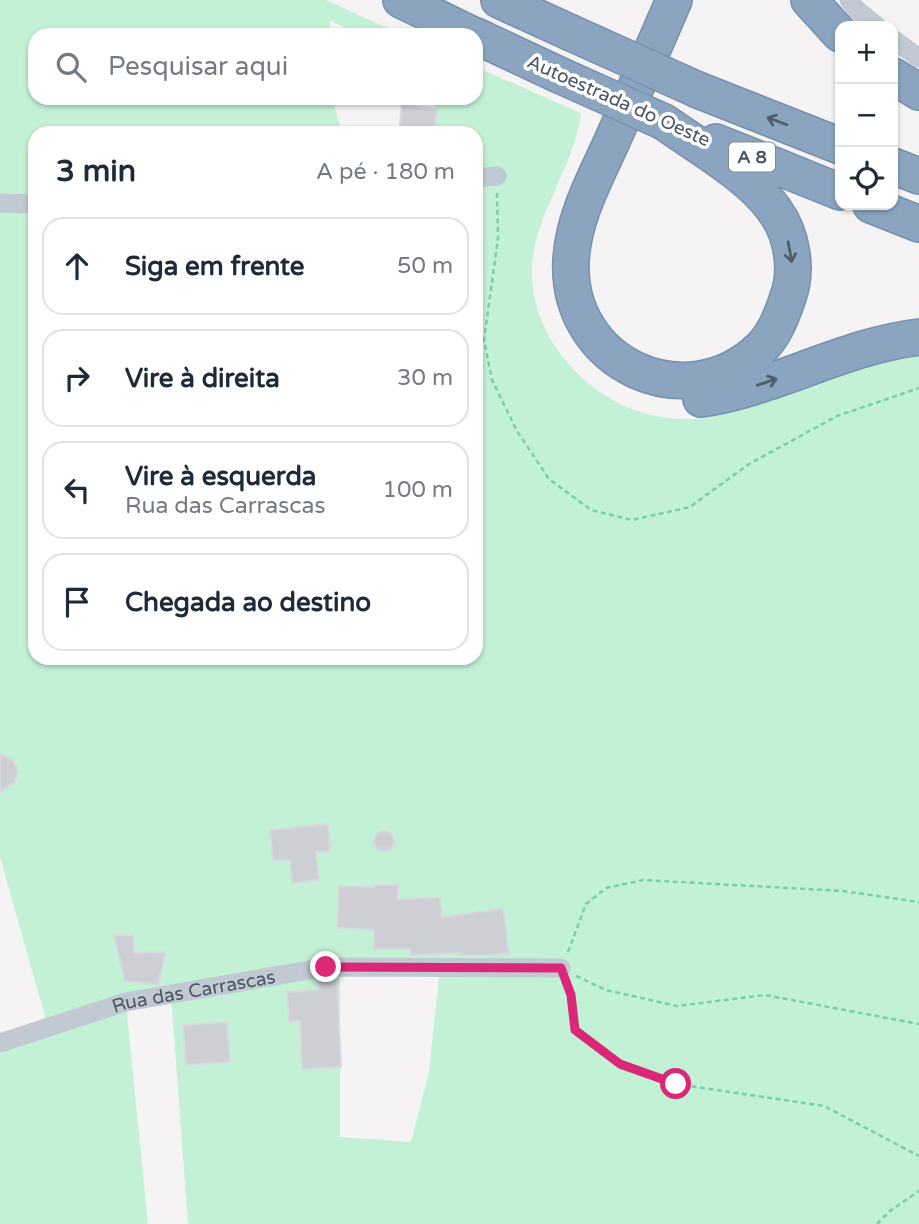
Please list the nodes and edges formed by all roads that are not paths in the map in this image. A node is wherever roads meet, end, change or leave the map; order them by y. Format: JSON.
{"nodes":[{"id":1,"x":401,"y":0,"type":"edge"},
{"id":2,"x":499,"y":0,"type":"edge"},
{"id":3,"x":657,"y":0,"type":"edge"},
{"id":4,"x":674,"y":0,"type":"edge"},
{"id":5,"x":809,"y":0,"type":"edge"},
{"id":6,"x":849,"y":0,"type":"edge"},
{"id":7,"x":872,"y":21,"type":"edge"},
{"id":8,"x":459,"y":28,"type":"edge"},
{"id":9,"x":835,"y":29,"type":"edge"},
{"id":10,"x":483,"y":40,"type":"edge"},
{"id":11,"x":898,"y":43,"type":"edge"},
{"id":12,"x":919,"y":58,"type":"edge"},
{"id":13,"x":898,"y":79,"type":"edge"},
{"id":14,"x":919,"y":92,"type":"edge"},
{"id":15,"x":664,"y":122,"type":"junction"},
{"id":16,"x":835,"y":144,"type":"edge"},
{"id":17,"x":898,"y":168,"type":"edge"},
{"id":18,"x":497,"y":176,"type":"road end"},
{"id":19,"x":919,"y":176,"type":"edge"},
{"id":20,"x":483,"y":177,"type":"edge"},
{"id":21,"x":835,"y":190,"type":"edge"},
{"id":22,"x":0,"y":203,"type":"edge"},
{"id":23,"x":28,"y":205,"type":"edge"},
{"id":24,"x":884,"y":210,"type":"edge"},
{"id":25,"x":919,"y":224,"type":"edge"},
{"id":26,"x":919,"y":337,"type":"edge"},
{"id":27,"x":561,"y":968,"type":"road end"},
{"id":28,"x":0,"y":1043,"type":"edge"}],
"edges":[{"from":1,"to":8,"type":"highway","name":"Autoestrada do Oeste","number":"A 8"},
{"from":16,"to":2,"type":"highway","number":"A 8","one_way":true,"bridge":true},
{"from":3,"to":26,"type":"highway","one_way":true},
{"from":15,"to":4,"type":"highway","one_way":true},
{"from":5,"to":9,"type":"highway"},
{"from":6,"to":7,"type":"street"},
{"from":10,"to":15,"type":"highway","name":"Autoestrada do Oeste","number":"A 8","bridge":true},
{"from":11,"to":12,"type":"street"},
{"from":13,"to":14,"type":"highway"},
{"from":15,"to":21,"type":"highway","name":"Autoestrada do Oeste","number":"A 8"},
{"from":17,"to":19,"type":"highway"},
{"from":18,"to":20,"type":"street"},
{"from":22,"to":23,"type":"street"},
{"from":24,"to":25,"type":"highway"},
{"from":27,"to":28,"type":"street","name":"Rua das Carrascas"}]}
